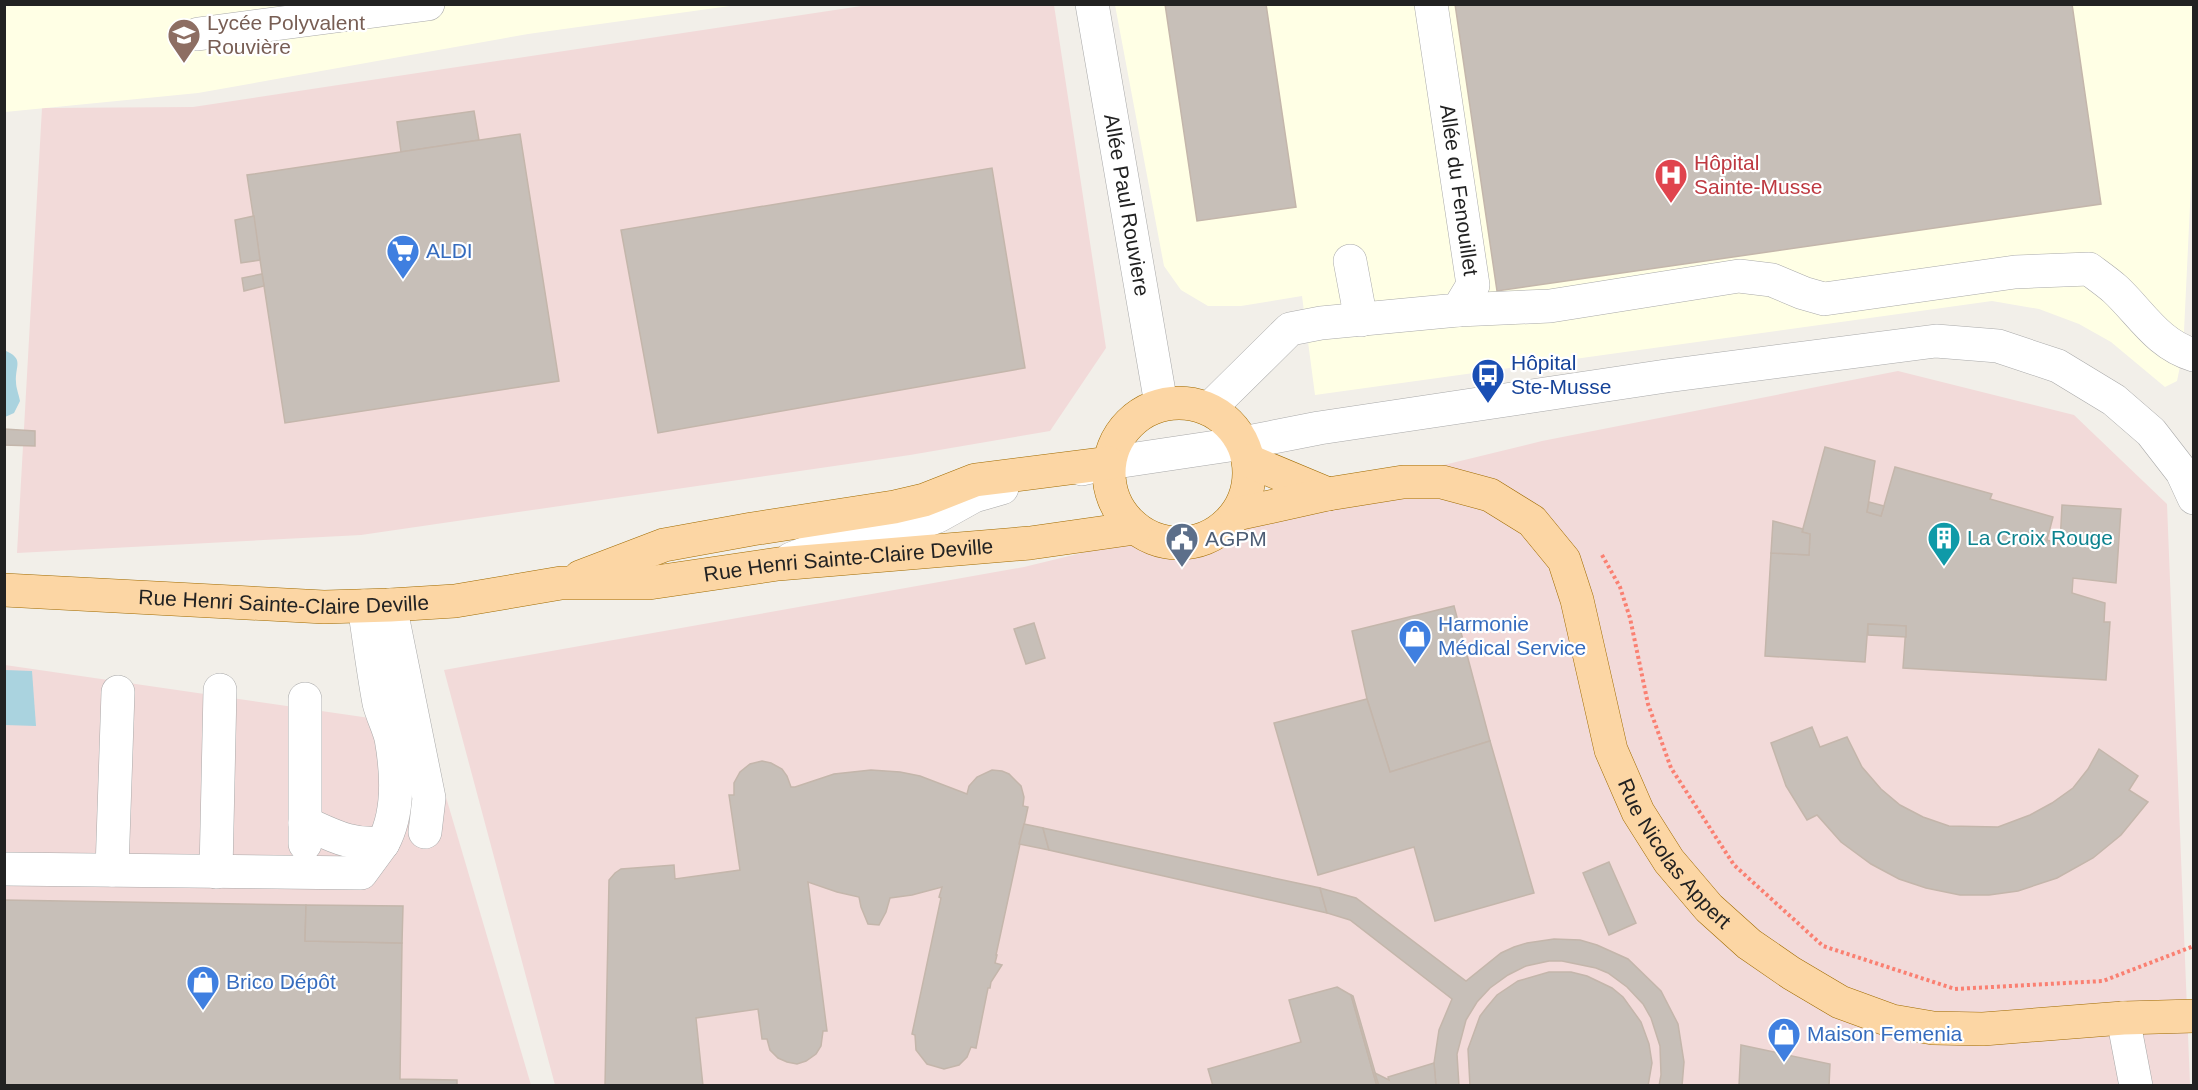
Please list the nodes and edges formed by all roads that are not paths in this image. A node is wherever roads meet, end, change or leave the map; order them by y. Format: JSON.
{"nodes":[{"id":1,"x":428,"y":4,"type":"edge"},
{"id":2,"x":1092,"y":4,"type":"edge"},
{"id":3,"x":1431,"y":4,"type":"edge"},
{"id":4,"x":198,"y":34,"type":"dead end"},
{"id":5,"x":1350,"y":261,"type":"dead end"},
{"id":6,"x":1458,"y":310,"type":"junction"},
{"id":7,"x":1361,"y":320,"type":"junction"},
{"id":8,"x":2193,"y":355,"type":"edge"},
{"id":9,"x":1161,"y":404,"type":"junction"},
{"id":10,"x":1209,"y":409,"type":"junction"},
{"id":11,"x":1246,"y":452,"type":"junction"},
{"id":12,"x":1109,"y":463,"type":"junction"},
{"id":13,"x":1328,"y":494,"type":"junction"},
{"id":14,"x":2193,"y":498,"type":"edge"},
{"id":15,"x":1237,"y":514,"type":"junction"},
{"id":16,"x":1135,"y":528,"type":"junction"},
{"id":17,"x":778,"y":564,"type":"junction"},
{"id":18,"x":561,"y":584,"type":"junction"},
{"id":19,"x":4,"y":590,"type":"edge"},
{"id":20,"x":377,"y":606,"type":"junction"},
{"id":21,"x":220,"y":690,"type":"dead end"},
{"id":22,"x":118,"y":692,"type":"dead end"},
{"id":23,"x":305,"y":699,"type":"dead end"},
{"id":24,"x":305,"y":824,"type":"junction"},
{"id":25,"x":425,"y":832,"type":"dead end"},
{"id":26,"x":383,"y":843,"type":"junction"},
{"id":27,"x":4,"y":869,"type":"edge"},
{"id":28,"x":112,"y":870,"type":"junction"},
{"id":29,"x":216,"y":872,"type":"junction"},
{"id":30,"x":306,"y":873,"type":"junction"},
{"id":31,"x":2193,"y":1016,"type":"edge"},
{"id":32,"x":2123,"y":1018,"type":"junction"},
{"id":33,"x":2136,"y":1086,"type":"edge"}],
"edges":[{"from":1,"to":4,"type":"street"},
{"from":2,"to":9,"type":"street","name":"Allée Paul Rouviere"},
{"from":3,"to":6,"type":"street","name":"Allée du Fenouillet"},
{"from":5,"to":7,"type":"street"},
{"from":6,"to":7,"type":"street"},
{"from":6,"to":8,"type":"street"},
{"from":7,"to":10,"type":"street"},
{"from":9,"to":10,"type":"main road"},
{"from":9,"to":12,"type":"main road"},
{"from":10,"to":11,"type":"main road"},
{"from":11,"to":12,"type":"street"},
{"from":11,"to":13,"type":"main road"},
{"from":11,"to":14,"type":"street"},
{"from":11,"to":15,"type":"main road"},
{"from":12,"to":16,"type":"main road"},
{"from":12,"to":17,"type":"street"},
{"from":12,"to":18,"type":"main road","name":"Rue Henri Sainte-Claire Deville"},
{"from":13,"to":15,"type":"main road","name":"Rue Nicolas Appert"},
{"from":13,"to":32,"type":"main road","name":"Rue Nicolas Appert"},
{"from":15,"to":16,"type":"main road"},
{"from":16,"to":17,"type":"main road","name":"Rue Henri Sainte-Claire Deville"},
{"from":17,"to":18,"type":"main road","name":"Rue Henri Sainte-Claire Deville"},
{"from":18,"to":20,"type":"main road","name":"Rue Henri Sainte-Claire Deville"},
{"from":19,"to":20,"type":"main road","name":"Rue Henri Sainte-Claire Deville"},
{"from":20,"to":25,"type":"street"},
{"from":20,"to":26,"type":"street"},
{"from":21,"to":29,"type":"street"},
{"from":22,"to":28,"type":"street"},
{"from":23,"to":24,"type":"street"},
{"from":24,"to":26,"type":"street"},
{"from":24,"to":30,"type":"street"},
{"from":26,"to":30,"type":"street"},
{"from":27,"to":28,"type":"street"},
{"from":28,"to":29,"type":"street"},
{"from":29,"to":30,"type":"street"},
{"from":31,"to":32,"type":"main road","name":"Rue Nicolas Appert"},
{"from":32,"to":33,"type":"street"}]}
